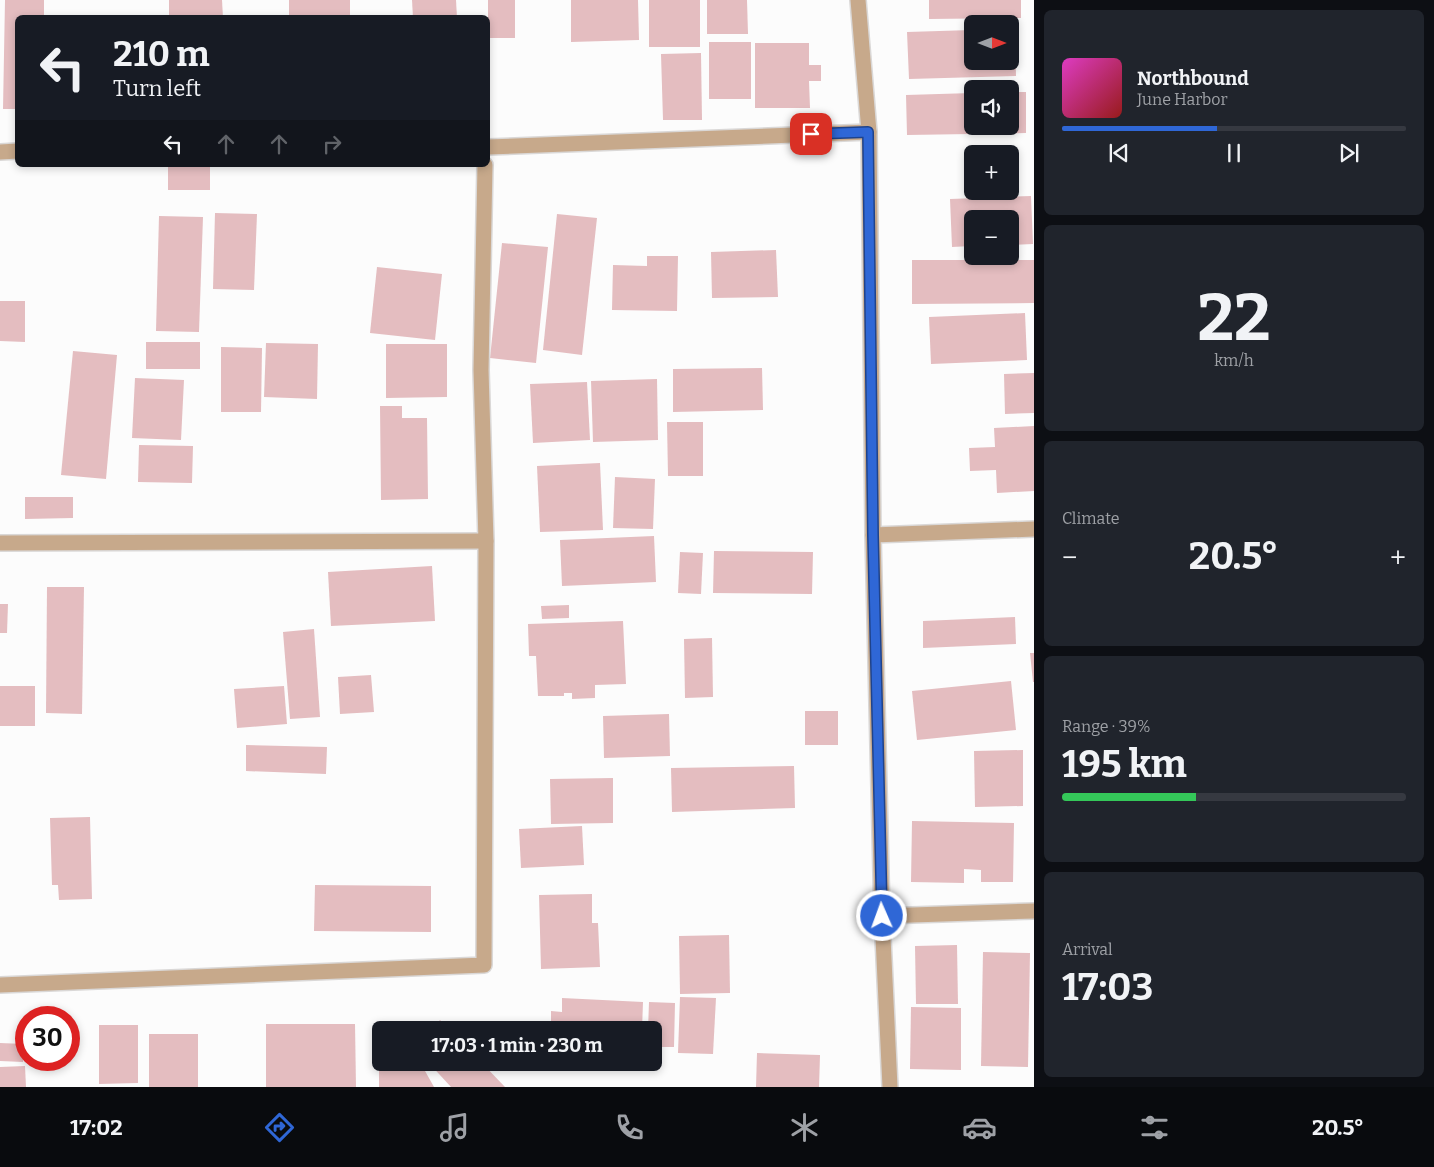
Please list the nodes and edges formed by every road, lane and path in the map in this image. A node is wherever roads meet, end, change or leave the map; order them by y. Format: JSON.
{"nodes":[{"id":1,"x":858,"y":0,"type":"edge"},
{"id":2,"x":868,"y":132,"type":"junction"},
{"id":3,"x":490,"y":147,"type":"edge"},
{"id":4,"x":15,"y":151,"type":"edge"},
{"id":5,"x":0,"y":152,"type":"edge"},
{"id":6,"x":485,"y":167,"type":"edge"},
{"id":7,"x":1034,"y":529,"type":"edge"},
{"id":8,"x":873,"y":535,"type":"junction"},
{"id":9,"x":486,"y":541,"type":"junction"},
{"id":10,"x":0,"y":543,"type":"edge"},
{"id":11,"x":1034,"y":911,"type":"edge"},
{"id":12,"x":882,"y":916,"type":"junction"},
{"id":13,"x":0,"y":985,"type":"edge"},
{"id":14,"x":890,"y":1087,"type":"edge"}],
"edges":[{"from":1,"to":2,"type":"street"},
{"from":2,"to":3,"type":"street"},
{"from":2,"to":8,"type":"street"},
{"from":4,"to":5,"type":"street"},
{"from":6,"to":9,"type":"street"},
{"from":7,"to":8,"type":"street"},
{"from":8,"to":12,"type":"street"},
{"from":9,"to":10,"type":"street"},
{"from":9,"to":13,"type":"street"},
{"from":11,"to":12,"type":"street"},
{"from":12,"to":14,"type":"street"}]}
